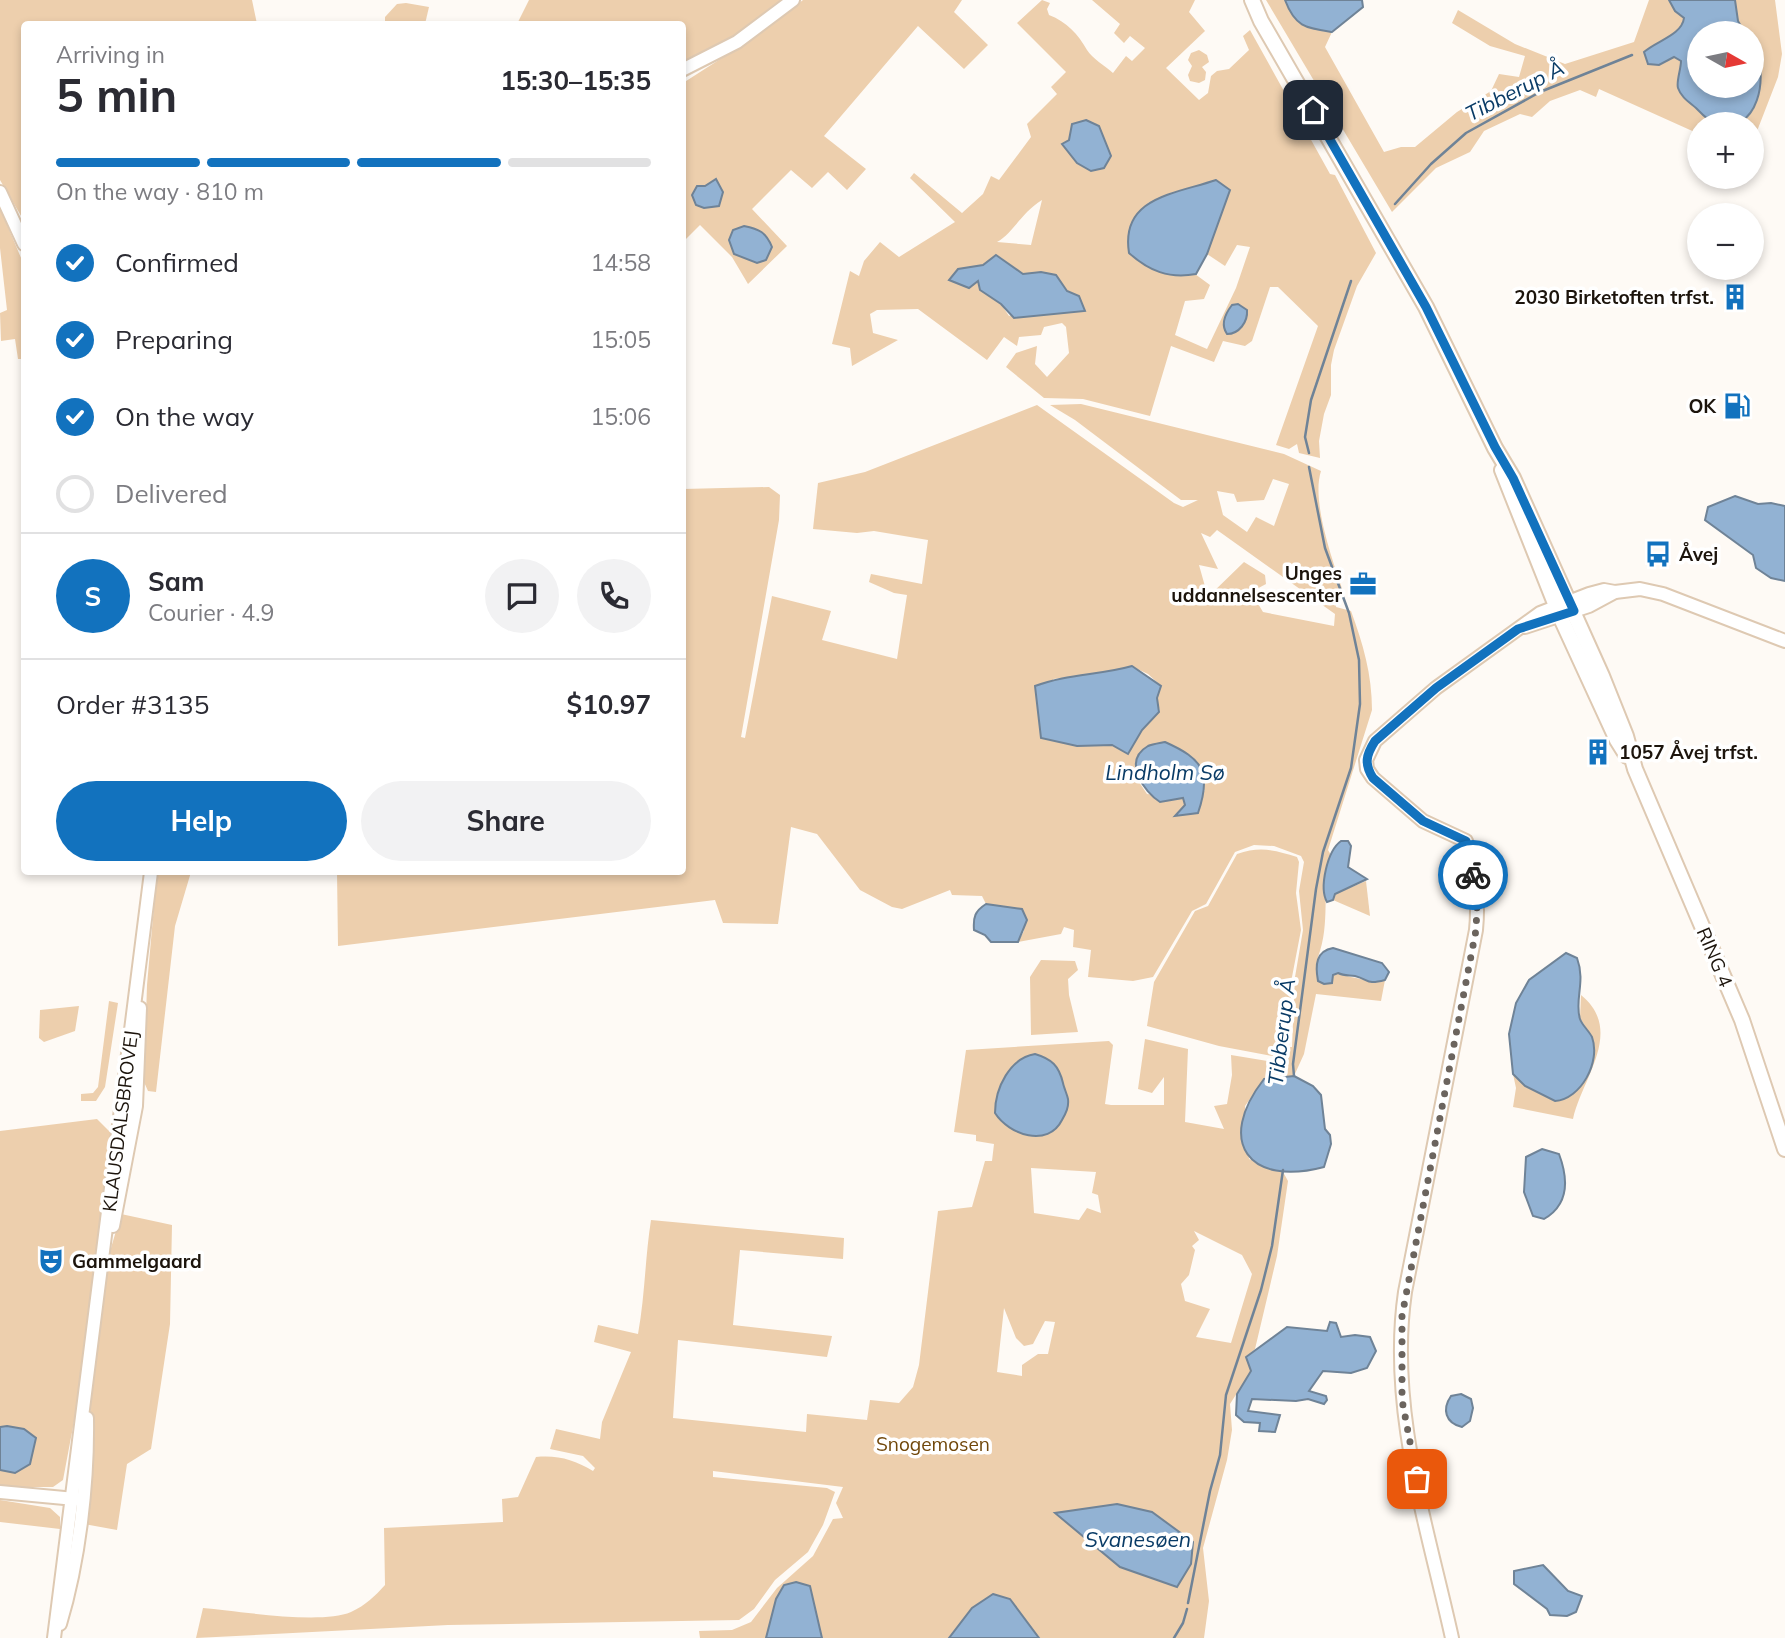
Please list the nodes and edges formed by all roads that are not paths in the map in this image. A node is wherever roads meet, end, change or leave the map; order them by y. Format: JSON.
{"nodes":[{"id":1,"x":793,"y":0,"type":"edge"},
{"id":2,"x":1243,"y":0,"type":"edge"},
{"id":3,"x":1252,"y":0,"type":"edge"},
{"id":4,"x":1261,"y":21,"type":"junction"},
{"id":5,"x":686,"y":68,"type":"edge"},
{"id":6,"x":0,"y":192,"type":"edge"},
{"id":7,"x":21,"y":238,"type":"edge"},
{"id":8,"x":1565,"y":609,"type":"junction"},
{"id":9,"x":1785,"y":641,"type":"edge"},
{"id":10,"x":151,"y":875,"type":"edge"},
{"id":11,"x":1785,"y":1149,"type":"edge"},
{"id":12,"x":0,"y":1492,"type":"edge"},
{"id":13,"x":76,"y":1499,"type":"junction"},
{"id":14,"x":55,"y":1638,"type":"edge"},
{"id":15,"x":1452,"y":1638,"type":"edge"}],
"edges":[{"from":1,"to":5,"type":"street"},
{"from":2,"to":4,"type":"main road","name":"RING 4"},
{"from":3,"to":4,"type":"main road","name":"RING 4"},
{"from":4,"to":8,"type":"main road","name":"RING 4"},
{"from":6,"to":7,"type":"street"},
{"from":8,"to":9,"type":"street"},
{"from":8,"to":11,"type":"main road","name":"RING 4"},
{"from":8,"to":15,"type":"street"},
{"from":10,"to":13,"type":"street","name":"KLAUSDALSBROVEJ"},
{"from":12,"to":13,"type":"street"},
{"from":13,"to":14,"type":"street","name":"KLAUSDALSBROVEJ"}]}
